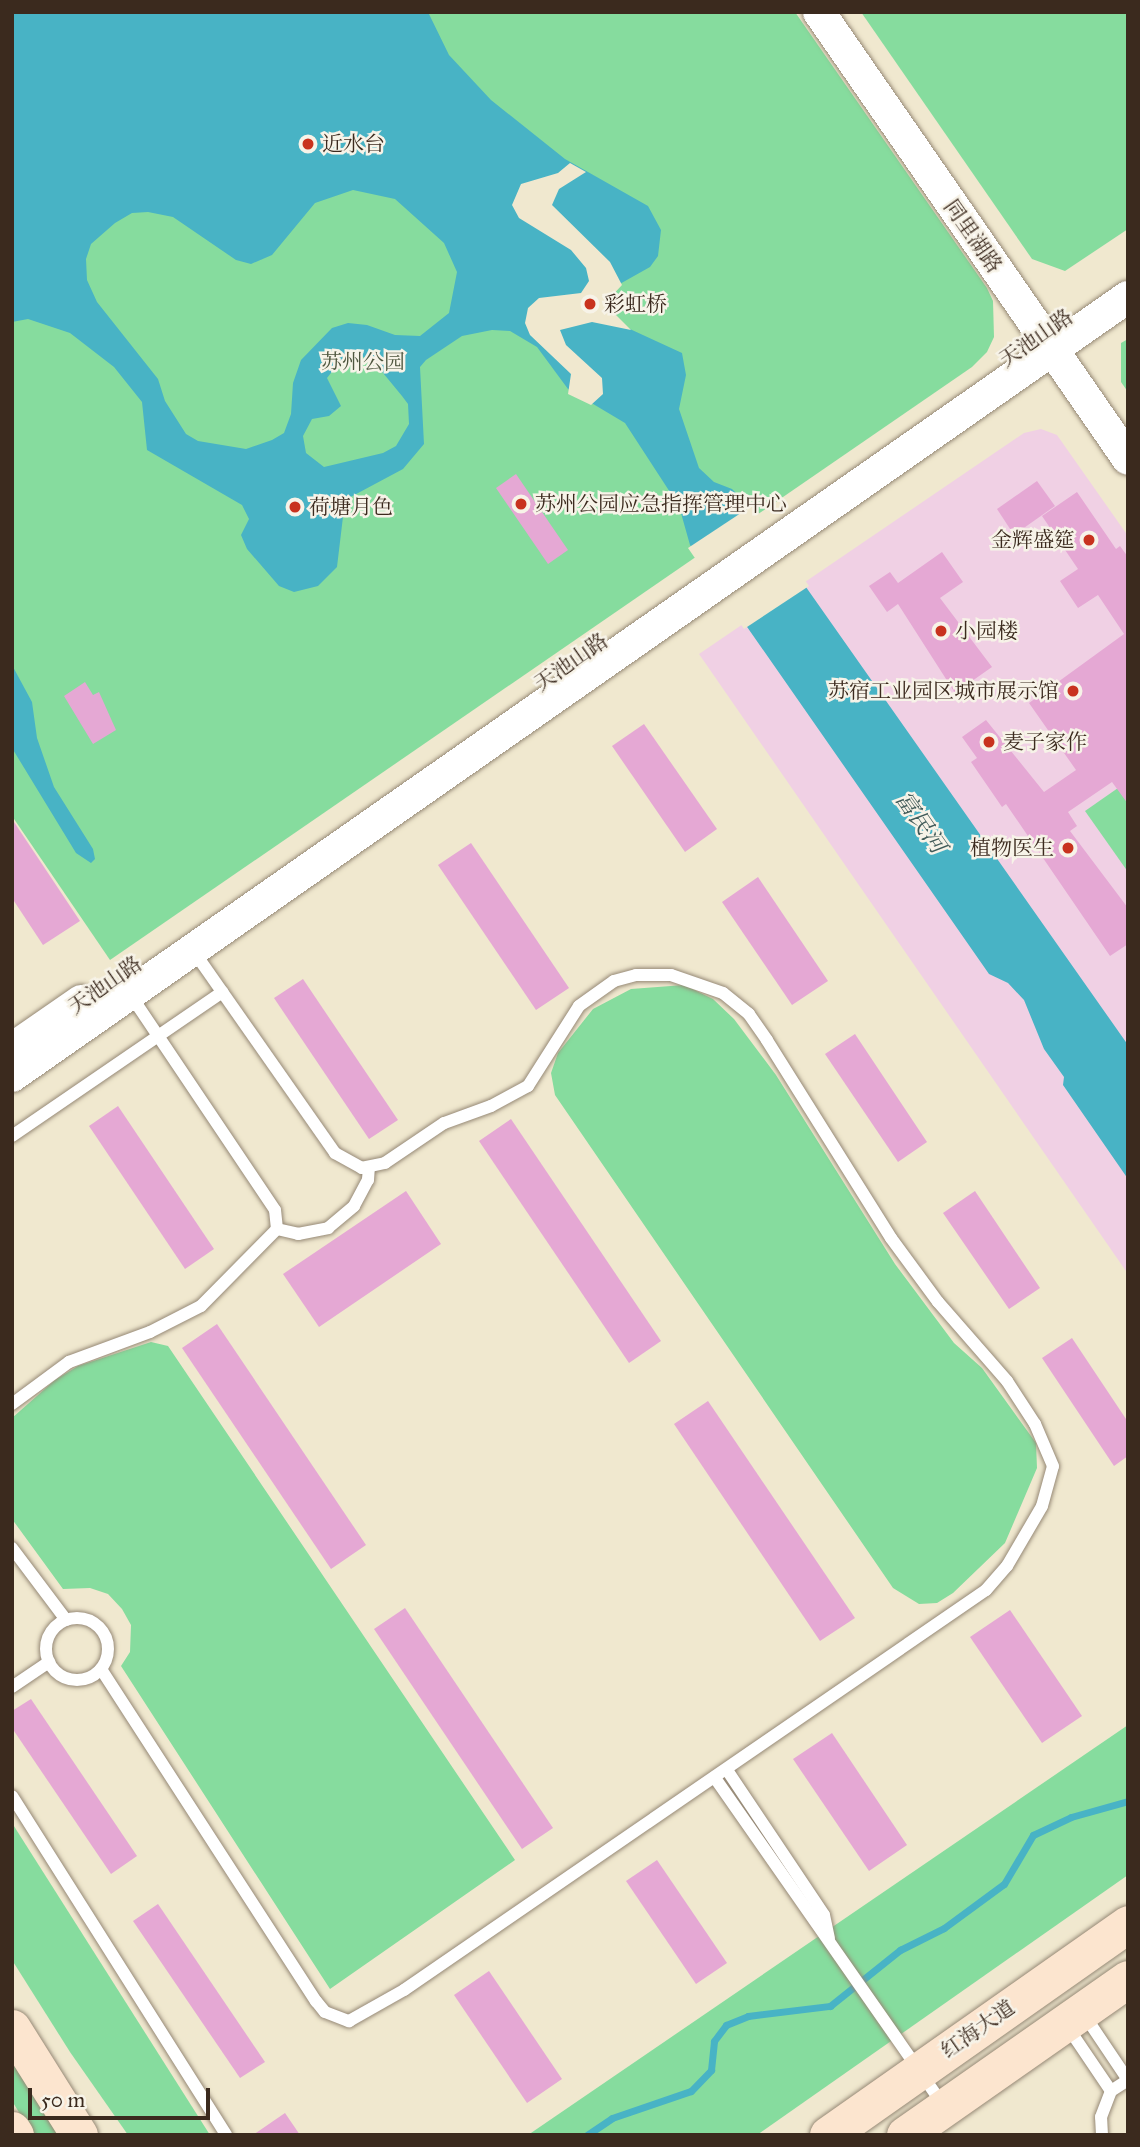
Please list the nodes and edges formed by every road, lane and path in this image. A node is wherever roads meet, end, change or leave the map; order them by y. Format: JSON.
{"nodes":[{"id":1,"x":818,"y":12,"type":"edge"},
{"id":2,"x":1128,"y":273,"type":"edge"},
{"id":3,"x":1128,"y":297,"type":"edge"},
{"id":4,"x":1047,"y":342,"type":"junction"},
{"id":5,"x":1128,"y":459,"type":"edge"},
{"id":6,"x":661,"y":611,"type":"junction"},
{"id":7,"x":193,"y":950,"type":"junction"},
{"id":8,"x":222,"y":992,"type":"junction"},
{"id":9,"x":130,"y":994,"type":"junction"},
{"id":10,"x":158,"y":1036,"type":"junction"},
{"id":11,"x":12,"y":1049,"type":"edge"},
{"id":12,"x":12,"y":1076,"type":"edge"},
{"id":13,"x":12,"y":1136,"type":"edge"},
{"id":14,"x":369,"y":1167,"type":"junction"},
{"id":15,"x":277,"y":1229,"type":"junction"},
{"id":16,"x":12,"y":1404,"type":"edge"},
{"id":17,"x":12,"y":1548,"type":"edge"},
{"id":18,"x":66,"y":1620,"type":"junction"},
{"id":19,"x":49,"y":1662,"type":"junction"},
{"id":20,"x":101,"y":1669,"type":"junction"},
{"id":21,"x":12,"y":1687,"type":"edge"},
{"id":22,"x":726,"y":1770,"type":"junction"},
{"id":23,"x":715,"y":1778,"type":"junction"},
{"id":24,"x":12,"y":1796,"type":"edge"},
{"id":25,"x":1128,"y":1924,"type":"edge"},
{"id":26,"x":829,"y":1939,"type":"junction"},
{"id":27,"x":1128,"y":1979,"type":"edge"},
{"id":28,"x":1073,"y":2017,"type":"junction"},
{"id":29,"x":12,"y":2028,"type":"edge"},
{"id":30,"x":919,"y":2071,"type":"junction"},
{"id":31,"x":1128,"y":2080,"type":"edge"},
{"id":32,"x":1111,"y":2091,"type":"junction"},
{"id":33,"x":944,"y":2108,"type":"junction"},
{"id":34,"x":12,"y":2130,"type":"edge"},
{"id":35,"x":15,"y":2135,"type":"edge"},
{"id":36,"x":79,"y":2135,"type":"edge"},
{"id":37,"x":226,"y":2135,"type":"edge"},
{"id":38,"x":828,"y":2135,"type":"edge"},
{"id":39,"x":905,"y":2135,"type":"edge"},
{"id":40,"x":1102,"y":2135,"type":"edge"}],
"edges":[{"from":1,"to":4,"type":"street","name":"同里湖路"},
{"from":2,"to":4,"type":"street","name":"天池山路"},
{"from":3,"to":4,"type":"street","name":"天池山路"},
{"from":4,"to":5,"type":"street","name":"同里湖路"},
{"from":4,"to":6,"type":"street","name":"天池山路"},
{"from":6,"to":7,"type":"street","name":"天池山路"},
{"from":6,"to":11,"type":"street","name":"天池山路"},
{"from":7,"to":8,"type":"lane"},
{"from":7,"to":9,"type":"street","name":"天池山路"},
{"from":8,"to":10,"type":"lane"},
{"from":8,"to":14,"type":"lane"},
{"from":9,"to":10,"type":"lane"},
{"from":9,"to":12,"type":"street","name":"天池山路"},
{"from":10,"to":13,"type":"lane"},
{"from":10,"to":15,"type":"lane"},
{"from":14,"to":15,"type":"lane"},
{"from":14,"to":22,"type":"lane"},
{"from":15,"to":16,"type":"lane"},
{"from":17,"to":18,"type":"lane"},
{"from":18,"to":19,"type":"lane"},
{"from":18,"to":20,"type":"lane"},
{"from":19,"to":20,"type":"lane"},
{"from":19,"to":21,"type":"lane"},
{"from":20,"to":23,"type":"lane"},
{"from":22,"to":23,"type":"lane"},
{"from":22,"to":26,"type":"lane"},
{"from":23,"to":26,"type":"lane"},
{"from":24,"to":37,"type":"lane"},
{"from":25,"to":30,"type":"main road","name":"红海大道"},
{"from":26,"to":30,"type":"lane"},
{"from":27,"to":28,"type":"main road"},
{"from":28,"to":31,"type":"lane"},
{"from":28,"to":32,"type":"lane"},
{"from":28,"to":33,"type":"main road"},
{"from":29,"to":36,"type":"main road"},
{"from":30,"to":33,"type":"lane"},
{"from":30,"to":38,"type":"main road","name":"红海大道"},
{"from":31,"to":32,"type":"lane"},
{"from":32,"to":40,"type":"lane"},
{"from":33,"to":39,"type":"main road"},
{"from":34,"to":35,"type":"main road"}]}
